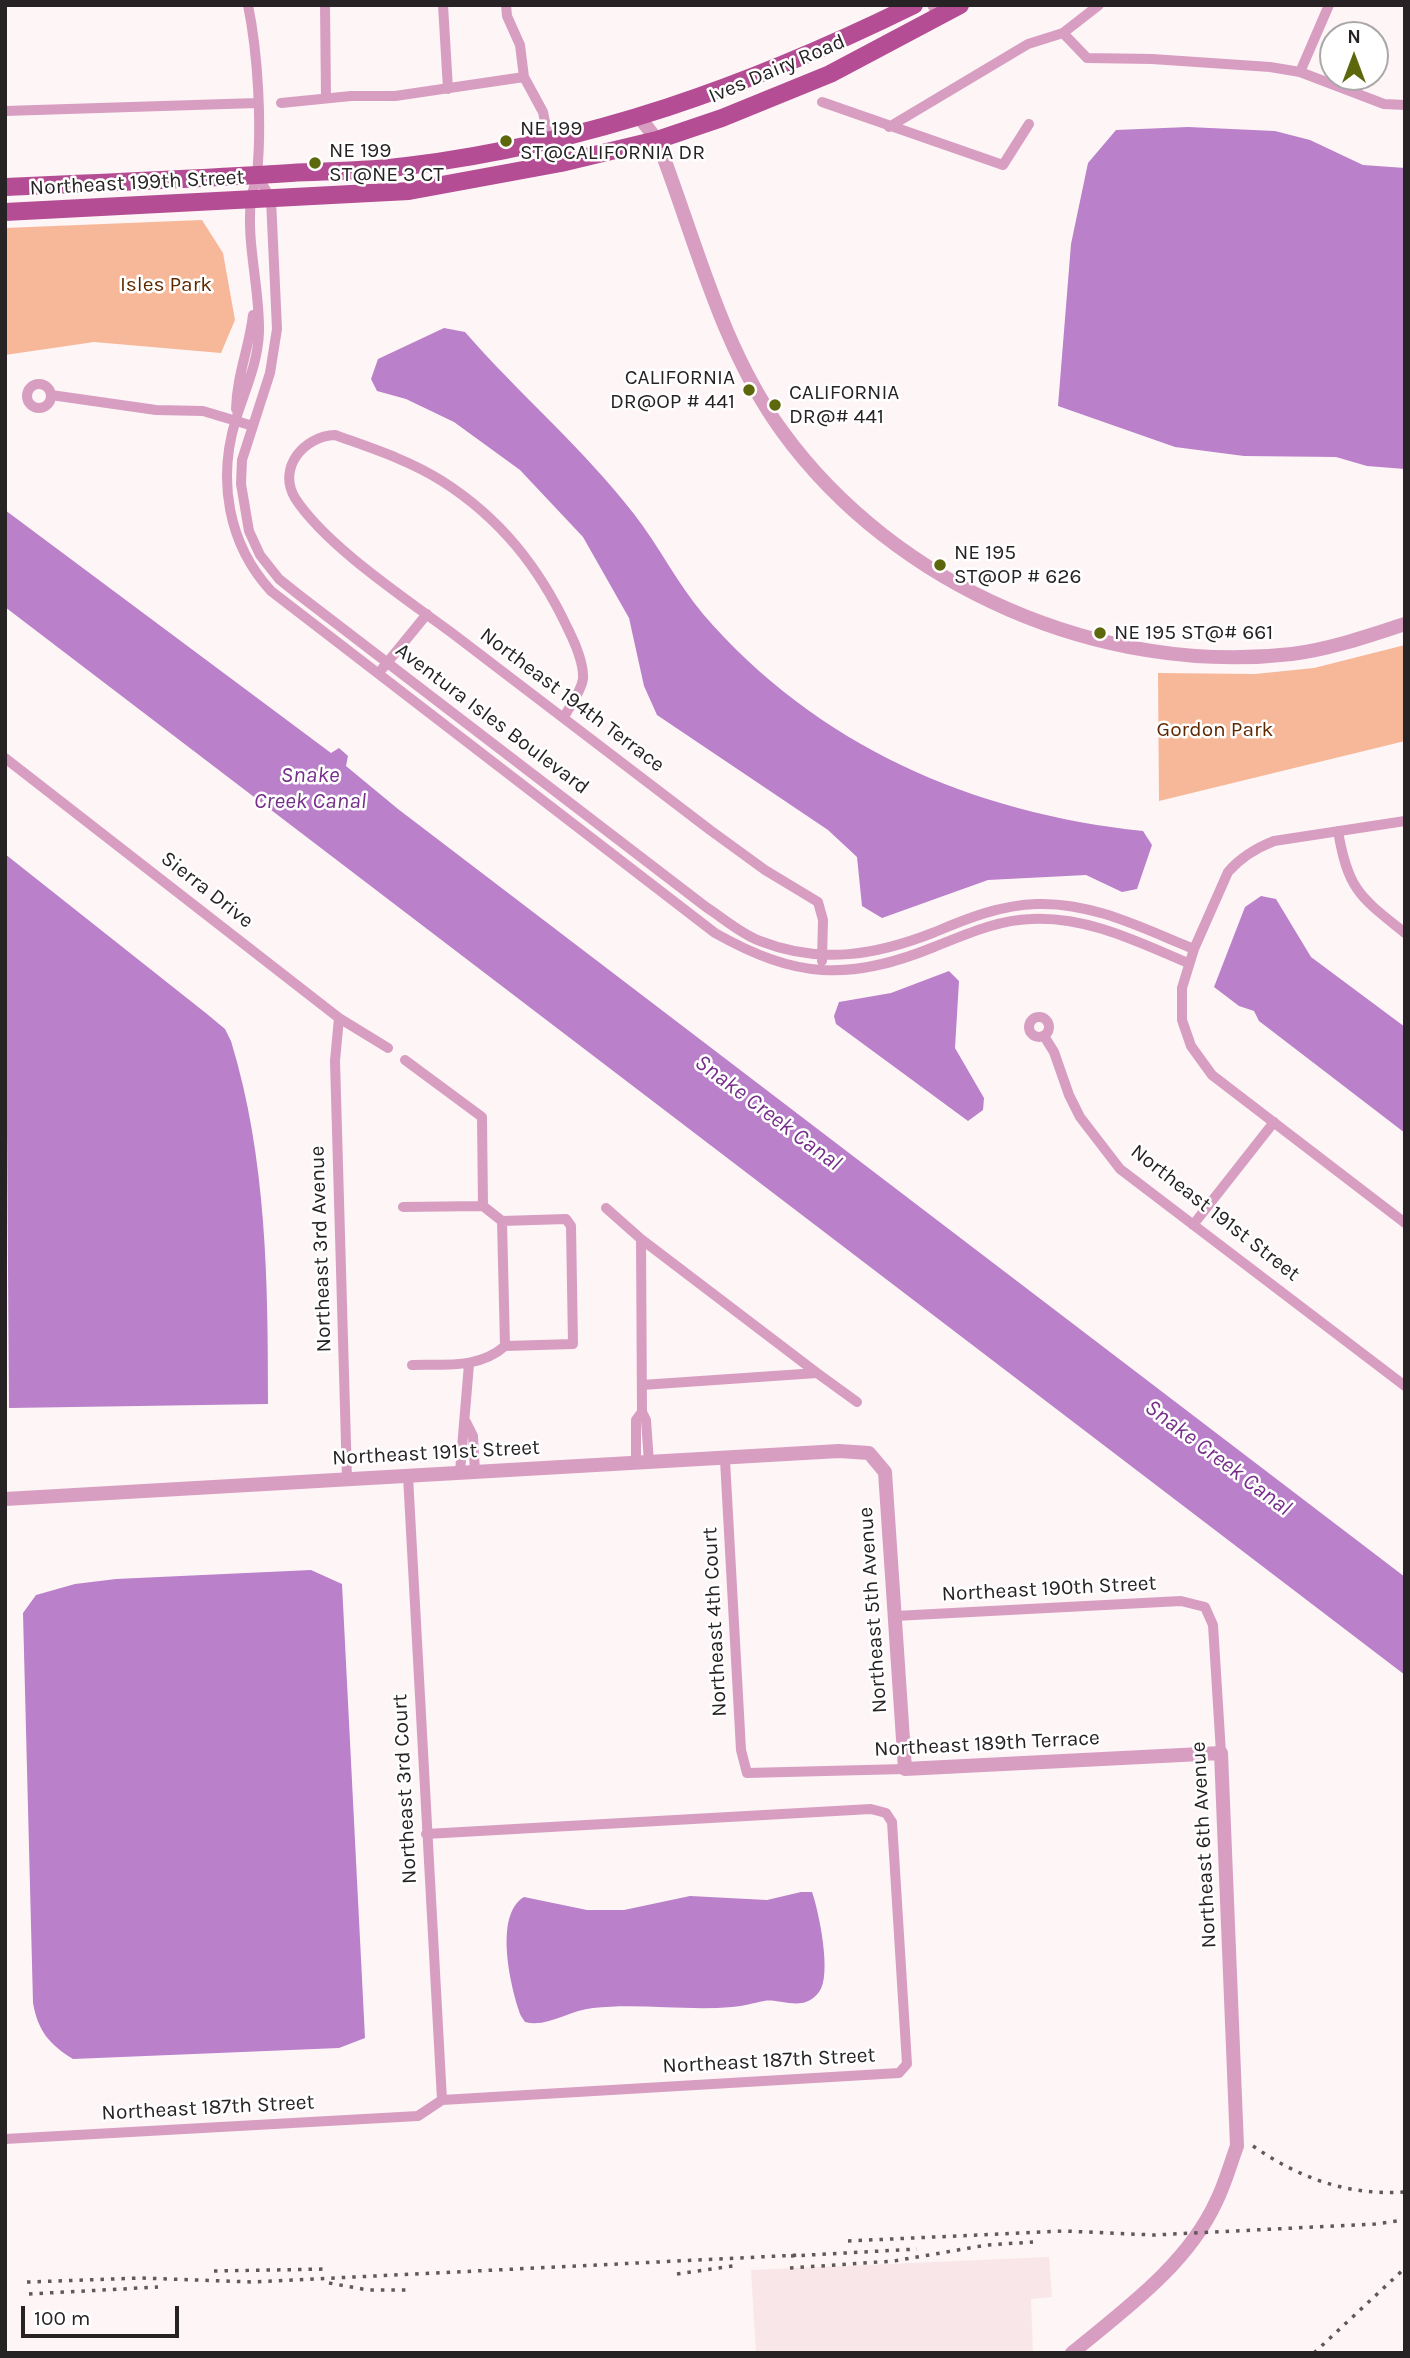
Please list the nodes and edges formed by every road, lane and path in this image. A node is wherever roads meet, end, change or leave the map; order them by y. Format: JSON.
{"nodes":[{"id":1,"x":248,"y":5,"type":"edge"},
{"id":2,"x":325,"y":5,"type":"edge"},
{"id":3,"x":443,"y":5,"type":"edge"},
{"id":4,"x":506,"y":5,"type":"edge"},
{"id":5,"x":914,"y":5,"type":"edge"},
{"id":6,"x":960,"y":5,"type":"edge"},
{"id":7,"x":1099,"y":5,"type":"edge"},
{"id":8,"x":1329,"y":5,"type":"edge"},
{"id":9,"x":936,"y":12,"type":"edge"},
{"id":10,"x":1063,"y":33,"type":"junction"},
{"id":11,"x":1300,"y":72,"type":"junction"},
{"id":12,"x":524,"y":77,"type":"junction"},
{"id":13,"x":448,"y":89,"type":"junction"},
{"id":14,"x":326,"y":99,"type":"junction"},
{"id":15,"x":257,"y":103,"type":"junction"},
{"id":16,"x":281,"y":103,"type":"dead end"},
{"id":17,"x":822,"y":103,"type":"dead end"},
{"id":18,"x":1405,"y":105,"type":"edge"},
{"id":19,"x":5,"y":111,"type":"edge"},
{"id":20,"x":640,"y":118,"type":"junction"},
{"id":21,"x":1029,"y":124,"type":"dead end"},
{"id":22,"x":888,"y":127,"type":"junction"},
{"id":23,"x":657,"y":140,"type":"junction"},
{"id":24,"x":549,"y":141,"type":"junction"},
{"id":25,"x":257,"y":175,"type":"junction"},
{"id":26,"x":5,"y":187,"type":"edge"},
{"id":27,"x":271,"y":199,"type":"junction"},
{"id":28,"x":251,"y":201,"type":"junction"},
{"id":29,"x":5,"y":212,"type":"edge"},
{"id":30,"x":51,"y":395,"type":"dead end"},
{"id":31,"x":235,"y":421,"type":"junction"},
{"id":32,"x":253,"y":426,"type":"junction"},
{"id":33,"x":427,"y":614,"type":"junction"},
{"id":34,"x":1405,"y":624,"type":"edge"},
{"id":35,"x":387,"y":663,"type":"junction"},
{"id":36,"x":378,"y":674,"type":"junction"},
{"id":37,"x":564,"y":717,"type":"junction"},
{"id":38,"x":5,"y":758,"type":"edge"},
{"id":39,"x":1405,"y":821,"type":"edge"},
{"id":40,"x":1338,"y":831,"type":"junction"},
{"id":41,"x":1405,"y":933,"type":"edge"},
{"id":42,"x":1194,"y":949,"type":"junction"},
{"id":43,"x":823,"y":955,"type":"junction"},
{"id":44,"x":1188,"y":963,"type":"junction"},
{"id":45,"x":822,"y":971,"type":"junction"},
{"id":46,"x":339,"y":1018,"type":"junction"},
{"id":47,"x":1044,"y":1036,"type":"dead end"},
{"id":48,"x":388,"y":1048,"type":"dead end"},
{"id":49,"x":405,"y":1060,"type":"dead end"},
{"id":50,"x":1274,"y":1122,"type":"junction"},
{"id":51,"x":483,"y":1206,"type":"junction"},
{"id":52,"x":403,"y":1207,"type":"dead end"},
{"id":53,"x":606,"y":1209,"type":"dead end"},
{"id":54,"x":502,"y":1221,"type":"junction"},
{"id":55,"x":1405,"y":1223,"type":"edge"},
{"id":56,"x":1193,"y":1225,"type":"junction"},
{"id":57,"x":641,"y":1238,"type":"junction"},
{"id":58,"x":505,"y":1346,"type":"junction"},
{"id":59,"x":469,"y":1364,"type":"junction"},
{"id":60,"x":412,"y":1365,"type":"dead end"},
{"id":61,"x":817,"y":1373,"type":"junction"},
{"id":62,"x":642,"y":1385,"type":"junction"},
{"id":63,"x":1405,"y":1387,"type":"edge"},
{"id":64,"x":857,"y":1402,"type":"dead end"},
{"id":65,"x":869,"y":1453,"type":"joint"},
{"id":66,"x":725,"y":1460,"type":"junction"},
{"id":67,"x":643,"y":1464,"type":"junction"},
{"id":68,"x":468,"y":1472,"type":"junction"},
{"id":69,"x":408,"y":1476,"type":"junction"},
{"id":70,"x":347,"y":1478,"type":"junction"},
{"id":71,"x":5,"y":1499,"type":"edge"},
{"id":72,"x":1205,"y":1607,"type":"joint"},
{"id":73,"x":895,"y":1616,"type":"junction"},
{"id":74,"x":1221,"y":1753,"type":"junction"},
{"id":75,"x":905,"y":1769,"type":"junction"},
{"id":76,"x":755,"y":1775,"type":"joint"},
{"id":77,"x":426,"y":1834,"type":"junction"},
{"id":78,"x":442,"y":2100,"type":"junction"},
{"id":79,"x":5,"y":2139,"type":"edge"},
{"id":80,"x":1072,"y":2353,"type":"edge"}],
"edges":[{"from":1,"to":15,"type":"street"},
{"from":2,"to":14,"type":"street"},
{"from":3,"to":13,"type":"street"},
{"from":4,"to":12,"type":"street"},
{"from":5,"to":20,"type":"main road","name":"Ives Dairy Road"},
{"from":6,"to":9,"type":"main road","name":"Ives Dairy Road"},
{"from":7,"to":10,"type":"street"},
{"from":8,"to":11,"type":"street"},
{"from":9,"to":23,"type":"main road","name":"Ives Dairy Road"},
{"from":10,"to":11,"type":"street"},
{"from":10,"to":22,"type":"street"},
{"from":11,"to":18,"type":"street"},
{"from":12,"to":13,"type":"street"},
{"from":12,"to":24,"type":"street"},
{"from":13,"to":14,"type":"street"},
{"from":14,"to":16,"type":"street"},
{"from":15,"to":19,"type":"street"},
{"from":15,"to":25,"type":"street"},
{"from":17,"to":22,"type":"street"},
{"from":20,"to":23,"type":"street"},
{"from":20,"to":24,"type":"main road","name":"Ives Dairy Road"},
{"from":21,"to":22,"type":"street"},
{"from":23,"to":27,"type":"main road","name":"Ives Dairy Road"},
{"from":23,"to":34,"type":"street"},
{"from":24,"to":25,"type":"main road","name":"Ives Dairy Road"},
{"from":25,"to":26,"type":"main road","name":"Northeast 199th Street"},
{"from":25,"to":27,"type":"street","name":"Aventura Isles Boulevard"},
{"from":25,"to":28,"type":"street","name":"Aventura Isles Boulevard"},
{"from":27,"to":28,"type":"main road","name":"Northeast 199th Street"},
{"from":27,"to":32,"type":"street","name":"Aventura Isles Boulevard"},
{"from":28,"to":29,"type":"main road","name":"Northeast 199th Street"},
{"from":28,"to":31,"type":"street","name":"Aventura Isles Boulevard"},
{"from":30,"to":31,"type":"street"},
{"from":31,"to":32,"type":"street"},
{"from":31,"to":36,"type":"street","name":"Aventura Isles Boulevard"},
{"from":32,"to":35,"type":"street","name":"Aventura Isles Boulevard"},
{"from":33,"to":35,"type":"street"},
{"from":33,"to":37,"type":"street","name":"Northeast 194th Terrace"},
{"from":33,"to":37,"type":"street","name":"Northeast 194th Terrace"},
{"from":35,"to":36,"type":"street"},
{"from":35,"to":43,"type":"street","name":"Aventura Isles Boulevard"},
{"from":36,"to":45,"type":"street","name":"Aventura Isles Boulevard"},
{"from":37,"to":43,"type":"street","name":"Northeast 194th Terrace"},
{"from":38,"to":46,"type":"street","name":"Sierra Drive"},
{"from":39,"to":40,"type":"street"},
{"from":40,"to":41,"type":"street"},
{"from":40,"to":42,"type":"street"},
{"from":42,"to":43,"type":"street","name":"Aventura Isles Boulevard"},
{"from":42,"to":44,"type":"street"},
{"from":43,"to":45,"type":"street","name":"Northeast 194th Terrace"},
{"from":44,"to":45,"type":"street","name":"Aventura Isles Boulevard"},
{"from":44,"to":50,"type":"street"},
{"from":46,"to":48,"type":"street","name":"Sierra Drive"},
{"from":46,"to":70,"type":"street","name":"Northeast 3rd Avenue"},
{"from":47,"to":56,"type":"street","name":"Northeast 191st Street"},
{"from":49,"to":51,"type":"street"},
{"from":50,"to":55,"type":"street"},
{"from":50,"to":56,"type":"street"},
{"from":51,"to":52,"type":"street"},
{"from":51,"to":54,"type":"street"},
{"from":53,"to":57,"type":"street"},
{"from":54,"to":58,"type":"street"},
{"from":54,"to":58,"type":"street"},
{"from":56,"to":63,"type":"street","name":"Northeast 191st Street"},
{"from":57,"to":61,"type":"street"},
{"from":57,"to":62,"type":"street"},
{"from":58,"to":59,"type":"street"},
{"from":59,"to":60,"type":"street"},
{"from":59,"to":68,"type":"street"},
{"from":61,"to":62,"type":"street"},
{"from":61,"to":64,"type":"street"},
{"from":62,"to":67,"type":"street"},
{"from":65,"to":66,"type":"street","name":"Northeast 191st Street"},
{"from":65,"to":73,"type":"street","name":"Northeast 5th Avenue"},
{"from":66,"to":67,"type":"street","name":"Northeast 191st Street"},
{"from":66,"to":76,"type":"street","name":"Northeast 4th Court"},
{"from":67,"to":68,"type":"street","name":"Northeast 191st Street"},
{"from":68,"to":69,"type":"street","name":"Northeast 191st Street"},
{"from":69,"to":70,"type":"street","name":"Northeast 191st Street"},
{"from":69,"to":77,"type":"street","name":"Northeast 3rd Court"},
{"from":70,"to":71,"type":"street","name":"Northeast 191st Street"},
{"from":72,"to":73,"type":"street","name":"Northeast 190th Street"},
{"from":72,"to":74,"type":"street","name":"Northeast 6th Avenue"},
{"from":73,"to":75,"type":"street","name":"Northeast 5th Avenue"},
{"from":74,"to":75,"type":"street","name":"Northeast 189th Terrace"},
{"from":74,"to":80,"type":"street","name":"Northeast 6th Avenue"},
{"from":75,"to":76,"type":"street","name":"Northeast 189th Terrace"},
{"from":77,"to":78,"type":"street","name":"Northeast 3rd Court"},
{"from":77,"to":78,"type":"street","name":"Northeast 187th Street"},
{"from":78,"to":79,"type":"street","name":"Northeast 187th Street"}]}
